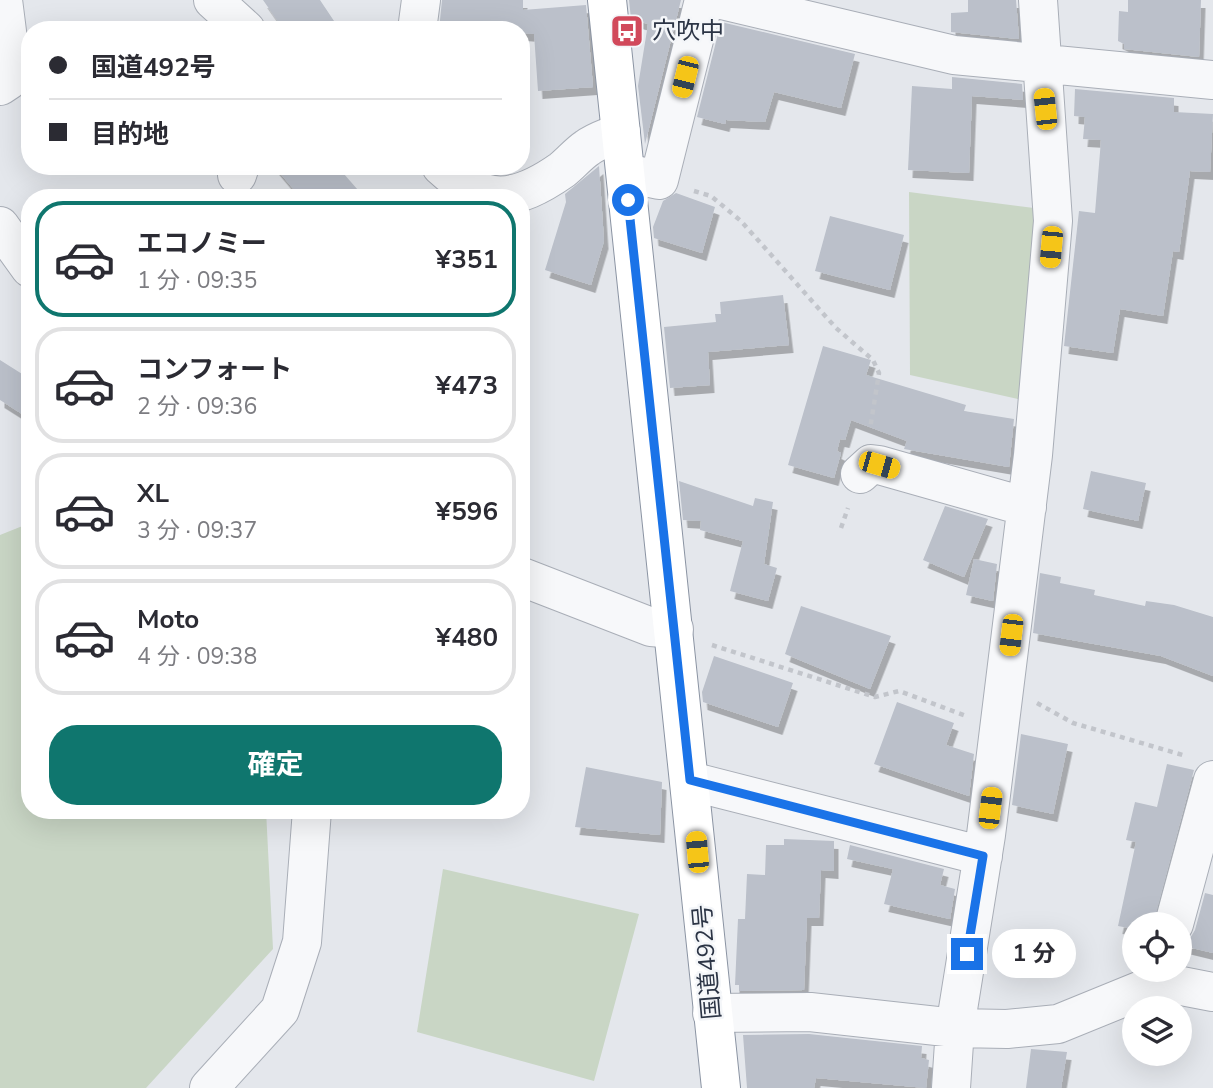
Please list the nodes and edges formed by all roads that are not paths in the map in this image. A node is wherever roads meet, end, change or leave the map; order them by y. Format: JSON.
{"nodes":[{"id":1,"x":3,"y":0,"type":"edge"},
{"id":2,"x":213,"y":0,"type":"edge"},
{"id":3,"x":421,"y":0,"type":"edge"},
{"id":4,"x":607,"y":0,"type":"edge"},
{"id":5,"x":704,"y":0,"type":"edge"},
{"id":6,"x":722,"y":0,"type":"edge"},
{"id":7,"x":1038,"y":0,"type":"edge"},
{"id":8,"x":236,"y":21,"type":"edge"},
{"id":9,"x":418,"y":21,"type":"edge"},
{"id":10,"x":1040,"y":64,"type":"junction"},
{"id":11,"x":1213,"y":80,"type":"edge"},
{"id":12,"x":3,"y":89,"type":"edge"},
{"id":13,"x":621,"y":132,"type":"junction"},
{"id":14,"x":459,"y":175,"type":"edge"},
{"id":15,"x":643,"y":177,"type":"junction"},
{"id":16,"x":479,"y":189,"type":"edge"},
{"id":17,"x":528,"y":189,"type":"edge"},
{"id":18,"x":0,"y":226,"type":"edge"},
{"id":19,"x":21,"y":255,"type":"edge"},
{"id":20,"x":860,"y":474,"type":"dead end"},
{"id":21,"x":1027,"y":507,"type":"junction"},
{"id":22,"x":530,"y":580,"type":"edge"},
{"id":23,"x":688,"y":635,"type":"junction"},
{"id":24,"x":1206,"y":770,"type":"edge"},
{"id":25,"x":690,"y":780,"type":"junction"},
{"id":26,"x":311,"y":819,"type":"edge"},
{"id":27,"x":983,"y":856,"type":"junction"},
{"id":28,"x":1176,"y":912,"type":"edge"},
{"id":29,"x":1149,"y":982,"type":"edge"},
{"id":30,"x":1181,"y":982,"type":"edge"},
{"id":31,"x":1213,"y":992,"type":"edge"},
{"id":32,"x":712,"y":1013,"type":"junction"},
{"id":33,"x":955,"y":1028,"type":"junction"},
{"id":34,"x":209,"y":1088,"type":"edge"},
{"id":35,"x":721,"y":1088,"type":"edge"},
{"id":36,"x":951,"y":1088,"type":"edge"}],
"edges":[{"from":1,"to":12,"type":"street"},
{"from":2,"to":8,"type":"street"},
{"from":3,"to":9,"type":"street"},
{"from":4,"to":13,"type":"highway","name":"国道492号"},
{"from":5,"to":15,"type":"street"},
{"from":6,"to":10,"type":"street"},
{"from":7,"to":10,"type":"street"},
{"from":10,"to":11,"type":"street"},
{"from":10,"to":21,"type":"street"},
{"from":13,"to":15,"type":"highway","name":"国道492号"},
{"from":13,"to":17,"type":"street"},
{"from":14,"to":16,"type":"street"},
{"from":15,"to":23,"type":"highway","name":"国道492号"},
{"from":18,"to":19,"type":"street"},
{"from":20,"to":21,"type":"street"},
{"from":21,"to":27,"type":"street"},
{"from":22,"to":23,"type":"street"},
{"from":23,"to":25,"type":"highway","name":"国道492号"},
{"from":24,"to":28,"type":"street"},
{"from":25,"to":27,"type":"street"},
{"from":25,"to":32,"type":"highway","name":"国道492号"},
{"from":26,"to":34,"type":"street"},
{"from":27,"to":33,"type":"street"},
{"from":29,"to":33,"type":"street"},
{"from":30,"to":31,"type":"street"},
{"from":32,"to":33,"type":"street"},
{"from":32,"to":35,"type":"highway","name":"国道492号"},
{"from":33,"to":36,"type":"street"}]}
